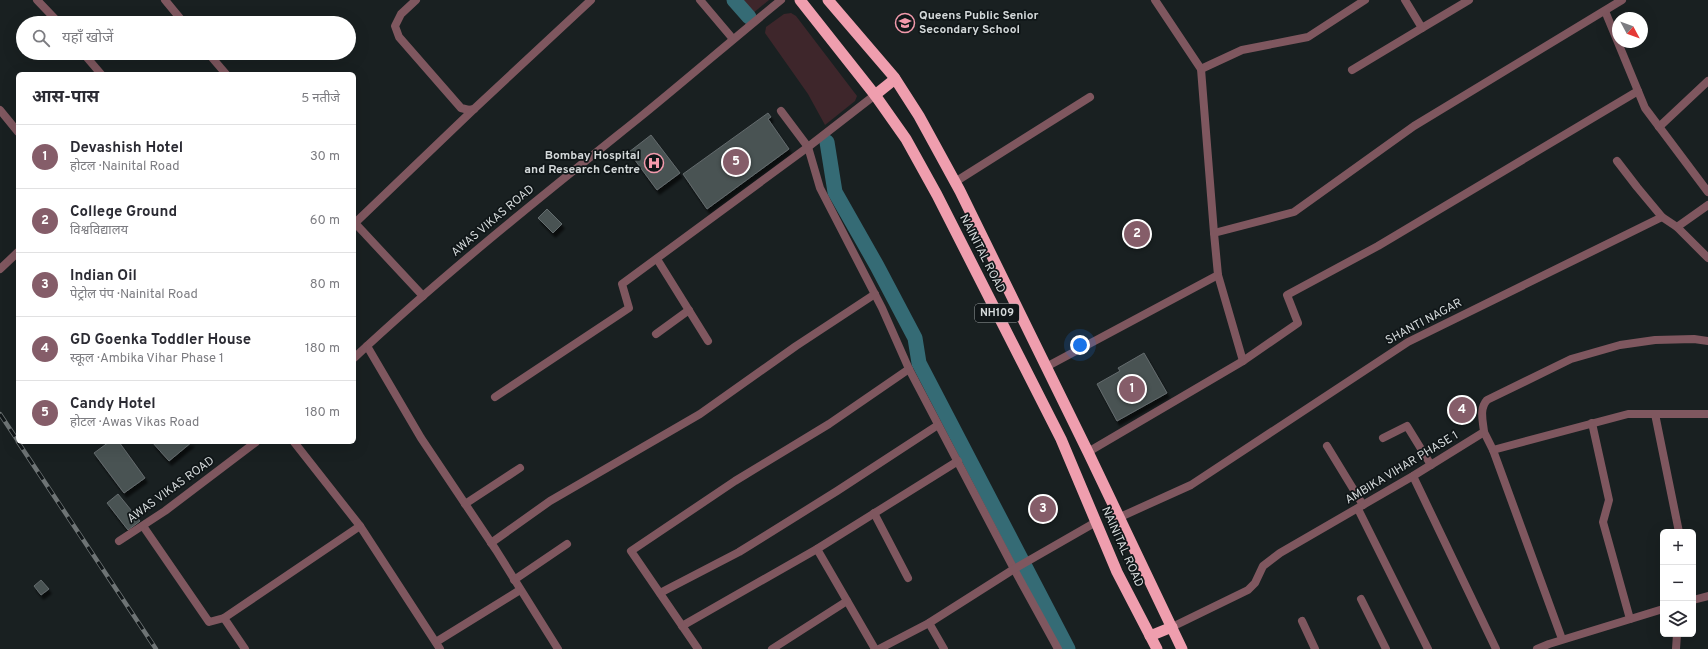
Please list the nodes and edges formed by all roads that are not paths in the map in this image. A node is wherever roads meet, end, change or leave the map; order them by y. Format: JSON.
{"nodes":[{"id":1,"x":37,"y":0,"type":"edge"},
{"id":2,"x":165,"y":0,"type":"edge"},
{"id":3,"x":416,"y":0,"type":"edge"},
{"id":4,"x":591,"y":0,"type":"edge"},
{"id":5,"x":700,"y":0,"type":"edge"},
{"id":6,"x":781,"y":0,"type":"edge"},
{"id":7,"x":800,"y":0,"type":"edge"},
{"id":8,"x":828,"y":0,"type":"edge"},
{"id":9,"x":1155,"y":0,"type":"edge"},
{"id":10,"x":1365,"y":0,"type":"edge"},
{"id":11,"x":1406,"y":0,"type":"edge"},
{"id":12,"x":1468,"y":0,"type":"edge"},
{"id":13,"x":1622,"y":0,"type":"edge"},
{"id":14,"x":1605,"y":11,"type":"junction"},
{"id":15,"x":52,"y":16,"type":"edge"},
{"id":16,"x":178,"y":16,"type":"edge"},
{"id":17,"x":1422,"y":28,"type":"junction"},
{"id":18,"x":733,"y":39,"type":"junction"},
{"id":19,"x":89,"y":60,"type":"edge"},
{"id":20,"x":214,"y":60,"type":"edge"},
{"id":21,"x":1201,"y":69,"type":"junction"},
{"id":22,"x":1352,"y":70,"type":"dead end"},
{"id":23,"x":98,"y":72,"type":"edge"},
{"id":24,"x":224,"y":72,"type":"edge"},
{"id":25,"x":895,"y":79,"type":"junction"},
{"id":26,"x":1708,"y":81,"type":"edge"},
{"id":27,"x":1638,"y":91,"type":"junction"},
{"id":28,"x":874,"y":95,"type":"junction"},
{"id":29,"x":1090,"y":97,"type":"dead end"},
{"id":30,"x":474,"y":109,"type":"junction"},
{"id":31,"x":0,"y":110,"type":"edge"},
{"id":32,"x":781,"y":111,"type":"dead end"},
{"id":33,"x":1659,"y":127,"type":"junction"},
{"id":34,"x":16,"y":130,"type":"edge"},
{"id":35,"x":808,"y":147,"type":"junction"},
{"id":36,"x":1617,"y":161,"type":"dead end"},
{"id":37,"x":955,"y":182,"type":"junction"},
{"id":38,"x":1708,"y":192,"type":"edge"},
{"id":39,"x":1708,"y":205,"type":"edge"},
{"id":40,"x":1662,"y":217,"type":"junction"},
{"id":41,"x":356,"y":221,"type":"edge"},
{"id":42,"x":356,"y":225,"type":"edge"},
{"id":43,"x":1677,"y":227,"type":"junction"},
{"id":44,"x":1214,"y":233,"type":"junction"},
{"id":45,"x":16,"y":254,"type":"edge"},
{"id":46,"x":1708,"y":258,"type":"edge"},
{"id":47,"x":658,"y":259,"type":"junction"},
{"id":48,"x":0,"y":269,"type":"edge"},
{"id":49,"x":1218,"y":275,"type":"junction"},
{"id":50,"x":875,"y":294,"type":"junction"},
{"id":51,"x":422,"y":296,"type":"junction"},
{"id":52,"x":689,"y":310,"type":"junction"},
{"id":53,"x":656,"y":334,"type":"dead end"},
{"id":54,"x":708,"y":341,"type":"dead end"},
{"id":55,"x":1708,"y":341,"type":"edge"},
{"id":56,"x":367,"y":346,"type":"junction"},
{"id":57,"x":356,"y":356,"type":"edge"},
{"id":58,"x":1243,"y":361,"type":"junction"},
{"id":59,"x":1046,"y":367,"type":"junction"},
{"id":60,"x":909,"y":369,"type":"junction"},
{"id":61,"x":495,"y":397,"type":"dead end"},
{"id":62,"x":1655,"y":414,"type":"junction"},
{"id":63,"x":1708,"y":414,"type":"edge"},
{"id":64,"x":1592,"y":424,"type":"junction"},
{"id":65,"x":938,"y":425,"type":"junction"},
{"id":66,"x":1484,"y":432,"type":"junction"},
{"id":67,"x":1383,"y":438,"type":"dead end"},
{"id":68,"x":253,"y":444,"type":"edge"},
{"id":69,"x":296,"y":444,"type":"edge"},
{"id":70,"x":1326,"y":446,"type":"dead end"},
{"id":71,"x":1493,"y":450,"type":"junction"},
{"id":72,"x":1088,"y":452,"type":"junction"},
{"id":73,"x":958,"y":461,"type":"junction"},
{"id":74,"x":1431,"y":465,"type":"junction"},
{"id":75,"x":520,"y":468,"type":"dead end"},
{"id":76,"x":1413,"y":476,"type":"junction"},
{"id":77,"x":465,"y":504,"type":"junction"},
{"id":78,"x":1360,"y":507,"type":"junction"},
{"id":79,"x":874,"y":513,"type":"junction"},
{"id":80,"x":1118,"y":518,"type":"junction"},
{"id":81,"x":1096,"y":522,"type":"junction"},
{"id":82,"x":143,"y":526,"type":"junction"},
{"id":83,"x":360,"y":526,"type":"junction"},
{"id":84,"x":1678,"y":529,"type":"edge"},
{"id":85,"x":119,"y":541,"type":"dead end"},
{"id":86,"x":491,"y":543,"type":"junction"},
{"id":87,"x":567,"y":544,"type":"dead end"},
{"id":88,"x":817,"y":549,"type":"junction"},
{"id":89,"x":1017,"y":567,"type":"junction"},
{"id":90,"x":908,"y":578,"type":"dead end"},
{"id":91,"x":514,"y":580,"type":"junction"},
{"id":92,"x":520,"y":590,"type":"junction"},
{"id":93,"x":660,"y":593,"type":"junction"},
{"id":94,"x":1708,"y":596,"type":"edge"},
{"id":95,"x":1361,"y":598,"type":"dead end"},
{"id":96,"x":1696,"y":598,"type":"edge"},
{"id":97,"x":847,"y":601,"type":"junction"},
{"id":98,"x":1660,"y":610,"type":"edge"},
{"id":99,"x":224,"y":618,"type":"junction"},
{"id":100,"x":1630,"y":619,"type":"junction"},
{"id":101,"x":1302,"y":621,"type":"dead end"},
{"id":102,"x":929,"y":623,"type":"junction"},
{"id":103,"x":682,"y":626,"type":"junction"},
{"id":104,"x":1172,"y":627,"type":"junction"},
{"id":105,"x":1150,"y":636,"type":"junction"},
{"id":106,"x":1677,"y":637,"type":"edge"},
{"id":107,"x":1562,"y":640,"type":"junction"},
{"id":108,"x":438,"y":646,"type":"edge"},
{"id":109,"x":245,"y":649,"type":"edge"},
{"id":110,"x":558,"y":649,"type":"edge"},
{"id":111,"x":698,"y":649,"type":"edge"},
{"id":112,"x":772,"y":649,"type":"edge"},
{"id":113,"x":874,"y":649,"type":"edge"},
{"id":114,"x":879,"y":649,"type":"edge"},
{"id":115,"x":944,"y":649,"type":"edge"},
{"id":116,"x":1058,"y":649,"type":"edge"},
{"id":117,"x":1157,"y":649,"type":"edge"},
{"id":118,"x":1182,"y":649,"type":"edge"},
{"id":119,"x":1315,"y":649,"type":"edge"},
{"id":120,"x":1386,"y":649,"type":"edge"},
{"id":121,"x":1428,"y":649,"type":"edge"},
{"id":122,"x":1496,"y":649,"type":"edge"},
{"id":123,"x":1537,"y":649,"type":"edge"},
{"id":124,"x":1676,"y":649,"type":"edge"}],
"edges":[{"from":1,"to":15,"type":"street"},
{"from":2,"to":16,"type":"street"},
{"from":3,"to":30,"type":"street"},
{"from":4,"to":30,"type":"street"},
{"from":5,"to":18,"type":"street"},
{"from":6,"to":18,"type":"street","name":"AWAS VIKAS ROAD"},
{"from":7,"to":28,"type":"highway","name":"NAINITAL ROAD","number":"NH109"},
{"from":8,"to":25,"type":"highway","name":"NAINITAL ROAD","number":"NH109"},
{"from":9,"to":21,"type":"street"},
{"from":10,"to":21,"type":"street"},
{"from":11,"to":17,"type":"street"},
{"from":12,"to":17,"type":"street"},
{"from":13,"to":14,"type":"street"},
{"from":14,"to":27,"type":"street"},
{"from":14,"to":44,"type":"street"},
{"from":17,"to":22,"type":"street"},
{"from":18,"to":51,"type":"street","name":"AWAS VIKAS ROAD"},
{"from":19,"to":23,"type":"street"},
{"from":20,"to":24,"type":"street"},
{"from":21,"to":44,"type":"street"},
{"from":25,"to":28,"type":"highway"},
{"from":25,"to":37,"type":"highway","name":"NAINITAL ROAD","number":"NH109"},
{"from":26,"to":33,"type":"street"},
{"from":27,"to":33,"type":"street"},
{"from":27,"to":58,"type":"street"},
{"from":28,"to":35,"type":"street"},
{"from":28,"to":81,"type":"highway","name":"NAINITAL ROAD","number":"NH109"},
{"from":29,"to":37,"type":"street"},
{"from":30,"to":41,"type":"street"},
{"from":31,"to":34,"type":"street"},
{"from":32,"to":35,"type":"street"},
{"from":33,"to":38,"type":"street"},
{"from":35,"to":47,"type":"street"},
{"from":35,"to":50,"type":"street"},
{"from":36,"to":40,"type":"street"},
{"from":37,"to":59,"type":"highway","name":"NAINITAL ROAD","number":"NH109"},
{"from":39,"to":43,"type":"street"},
{"from":40,"to":43,"type":"street"},
{"from":40,"to":80,"type":"street","name":"SHANTI NAGAR"},
{"from":42,"to":51,"type":"street"},
{"from":43,"to":46,"type":"street"},
{"from":44,"to":49,"type":"street"},
{"from":45,"to":48,"type":"street"},
{"from":47,"to":52,"type":"street"},
{"from":47,"to":61,"type":"street"},
{"from":49,"to":58,"type":"street"},
{"from":49,"to":59,"type":"street"},
{"from":50,"to":60,"type":"street"},
{"from":50,"to":86,"type":"street"},
{"from":51,"to":56,"type":"street","name":"AWAS VIKAS ROAD"},
{"from":52,"to":53,"type":"street"},
{"from":52,"to":54,"type":"street"},
{"from":55,"to":66,"type":"street"},
{"from":56,"to":57,"type":"street","name":"AWAS VIKAS ROAD"},
{"from":56,"to":77,"type":"street"},
{"from":58,"to":72,"type":"street"},
{"from":59,"to":72,"type":"highway","name":"NAINITAL ROAD","number":"NH109"},
{"from":60,"to":65,"type":"street"},
{"from":60,"to":93,"type":"street"},
{"from":62,"to":63,"type":"street"},
{"from":62,"to":64,"type":"street"},
{"from":62,"to":84,"type":"street"},
{"from":64,"to":71,"type":"street"},
{"from":64,"to":100,"type":"street"},
{"from":65,"to":73,"type":"street"},
{"from":65,"to":93,"type":"street"},
{"from":66,"to":71,"type":"street"},
{"from":66,"to":74,"type":"street","name":"AMBIKA VIHAR PHASE 1"},
{"from":67,"to":74,"type":"street"},
{"from":68,"to":82,"type":"street","name":"AWAS VIKAS ROAD"},
{"from":69,"to":83,"type":"street"},
{"from":70,"to":78,"type":"street"},
{"from":71,"to":107,"type":"street"},
{"from":72,"to":80,"type":"highway","name":"NAINITAL ROAD","number":"NH109"},
{"from":73,"to":79,"type":"street"},
{"from":73,"to":89,"type":"street"},
{"from":74,"to":76,"type":"street","name":"AMBIKA VIHAR PHASE 1"},
{"from":75,"to":77,"type":"street"},
{"from":76,"to":78,"type":"street","name":"AMBIKA VIHAR PHASE 1"},
{"from":76,"to":122,"type":"street"},
{"from":77,"to":86,"type":"street"},
{"from":78,"to":104,"type":"street","name":"AMBIKA VIHAR PHASE 1"},
{"from":78,"to":121,"type":"street"},
{"from":79,"to":88,"type":"street"},
{"from":79,"to":90,"type":"street"},
{"from":80,"to":104,"type":"highway","name":"NAINITAL ROAD","number":"NH109"},
{"from":81,"to":89,"type":"street"},
{"from":81,"to":105,"type":"highway","name":"NAINITAL ROAD","number":"NH109"},
{"from":82,"to":85,"type":"street","name":"AWAS VIKAS ROAD"},
{"from":82,"to":99,"type":"street"},
{"from":83,"to":99,"type":"street"},
{"from":83,"to":108,"type":"street"},
{"from":86,"to":91,"type":"street"},
{"from":87,"to":91,"type":"street"},
{"from":88,"to":97,"type":"street"},
{"from":88,"to":103,"type":"street"},
{"from":89,"to":102,"type":"street"},
{"from":89,"to":116,"type":"street"},
{"from":91,"to":92,"type":"street"},
{"from":92,"to":108,"type":"street"},
{"from":92,"to":110,"type":"street"},
{"from":93,"to":103,"type":"street"},
{"from":94,"to":96,"type":"street"},
{"from":95,"to":120,"type":"street"},
{"from":97,"to":112,"type":"street"},
{"from":97,"to":113,"type":"street"},
{"from":98,"to":100,"type":"street"},
{"from":99,"to":109,"type":"street"},
{"from":100,"to":107,"type":"street"},
{"from":101,"to":119,"type":"street"},
{"from":102,"to":114,"type":"street"},
{"from":102,"to":115,"type":"street"},
{"from":103,"to":111,"type":"street"},
{"from":104,"to":105,"type":"highway"},
{"from":104,"to":118,"type":"highway","name":"NAINITAL ROAD","number":"NH109"},
{"from":105,"to":117,"type":"highway","name":"NAINITAL ROAD","number":"NH109"},
{"from":106,"to":124,"type":"street"},
{"from":107,"to":123,"type":"street"}]}
